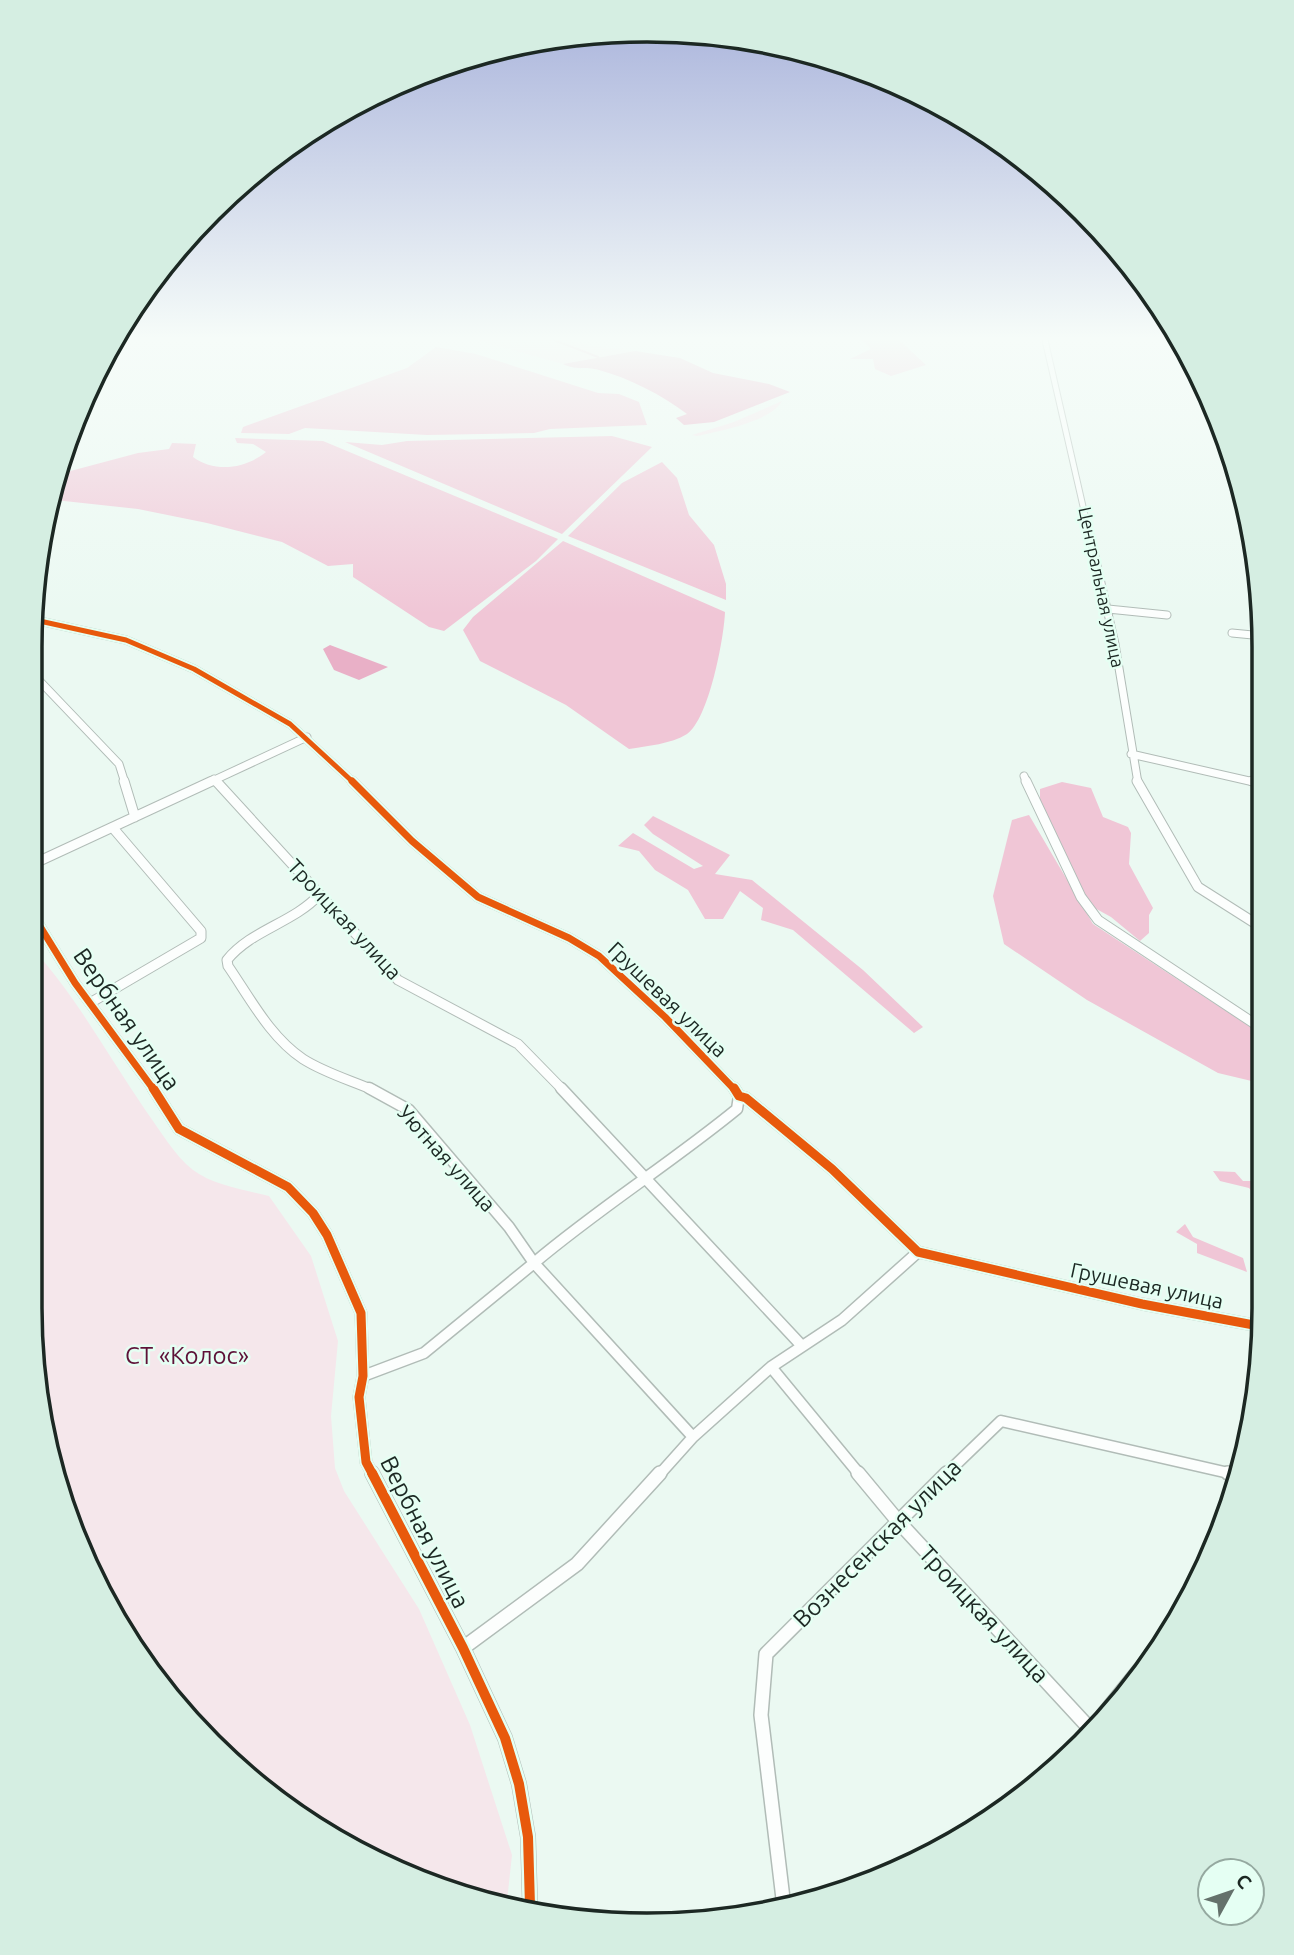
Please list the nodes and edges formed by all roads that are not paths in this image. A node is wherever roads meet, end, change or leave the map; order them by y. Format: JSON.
{"nodes":[{"id":1,"x":1066,"y":431,"type":"edge"},
{"id":2,"x":1108,"y":609,"type":"junction"},
{"id":3,"x":1167,"y":615,"type":"dead end"},
{"id":4,"x":43,"y":622,"type":"edge"},
{"id":5,"x":1232,"y":633,"type":"dead end"},
{"id":6,"x":1252,"y":635,"type":"edge"},
{"id":7,"x":42,"y":683,"type":"edge"},
{"id":8,"x":307,"y":737,"type":"junction"},
{"id":9,"x":1131,"y":754,"type":"junction"},
{"id":10,"x":1024,"y":776,"type":"dead end"},
{"id":11,"x":214,"y":779,"type":"junction"},
{"id":12,"x":1252,"y":781,"type":"edge"},
{"id":13,"x":135,"y":817,"type":"junction"},
{"id":14,"x":113,"y":828,"type":"junction"},
{"id":15,"x":42,"y":860,"type":"edge"},
{"id":16,"x":319,"y":895,"type":"junction"},
{"id":17,"x":1252,"y":920,"type":"edge"},
{"id":18,"x":42,"y":929,"type":"edge"},
{"id":19,"x":90,"y":1003,"type":"junction"},
{"id":20,"x":1252,"y":1022,"type":"edge"},
{"id":21,"x":739,"y":1096,"type":"junction"},
{"id":22,"x":644,"y":1178,"type":"junction"},
{"id":23,"x":918,"y":1252,"type":"junction"},
{"id":24,"x":534,"y":1263,"type":"junction"},
{"id":25,"x":1252,"y":1325,"type":"edge"},
{"id":26,"x":802,"y":1346,"type":"junction"},
{"id":27,"x":771,"y":1367,"type":"junction"},
{"id":28,"x":363,"y":1376,"type":"junction"},
{"id":29,"x":693,"y":1437,"type":"junction"},
{"id":30,"x":1229,"y":1473,"type":"edge"},
{"id":31,"x":897,"y":1520,"type":"junction"},
{"id":32,"x":463,"y":1648,"type":"junction"},
{"id":33,"x":1083,"y":1727,"type":"edge"},
{"id":34,"x":783,"y":1897,"type":"edge"},
{"id":35,"x":530,"y":1901,"type":"edge"}],
"edges":[{"from":1,"to":2,"type":"street","name":"Центральная улица"},
{"from":2,"to":3,"type":"street"},
{"from":2,"to":9,"type":"street","name":"Центральная улица"},
{"from":4,"to":8,"type":"street","name":"Грушевая улица"},
{"from":5,"to":6,"type":"street"},
{"from":7,"to":13,"type":"street"},
{"from":8,"to":11,"type":"street"},
{"from":8,"to":21,"type":"street","name":"Грушевая улица"},
{"from":9,"to":12,"type":"street"},
{"from":9,"to":17,"type":"street","name":"Центральная улица"},
{"from":10,"to":20,"type":"street"},
{"from":11,"to":13,"type":"street"},
{"from":11,"to":16,"type":"street","name":"Троицкая улица"},
{"from":13,"to":14,"type":"street"},
{"from":14,"to":15,"type":"street"},
{"from":14,"to":19,"type":"street"},
{"from":16,"to":22,"type":"street","name":"Троицкая улица"},
{"from":16,"to":24,"type":"street","name":"Уютная улица"},
{"from":18,"to":19,"type":"street","name":"Вербная улица"},
{"from":19,"to":28,"type":"street","name":"Вербная улица"},
{"from":21,"to":22,"type":"street"},
{"from":21,"to":23,"type":"street","name":"Грушевая улица"},
{"from":22,"to":24,"type":"street"},
{"from":22,"to":26,"type":"street","name":"Троицкая улица"},
{"from":23,"to":25,"type":"street","name":"Грушевая улица"},
{"from":23,"to":26,"type":"street"},
{"from":24,"to":28,"type":"street"},
{"from":24,"to":29,"type":"street","name":"Уютная улица"},
{"from":26,"to":27,"type":"street"},
{"from":27,"to":29,"type":"street"},
{"from":27,"to":31,"type":"street","name":"Троицкая улица"},
{"from":28,"to":32,"type":"street","name":"Вербная улица"},
{"from":29,"to":32,"type":"street"},
{"from":30,"to":31,"type":"street","name":"Вознесенская улица"},
{"from":31,"to":33,"type":"street","name":"Троицкая улица"},
{"from":31,"to":34,"type":"street","name":"Вознесенская улица"},
{"from":32,"to":35,"type":"street","name":"Вербная улица"}]}
